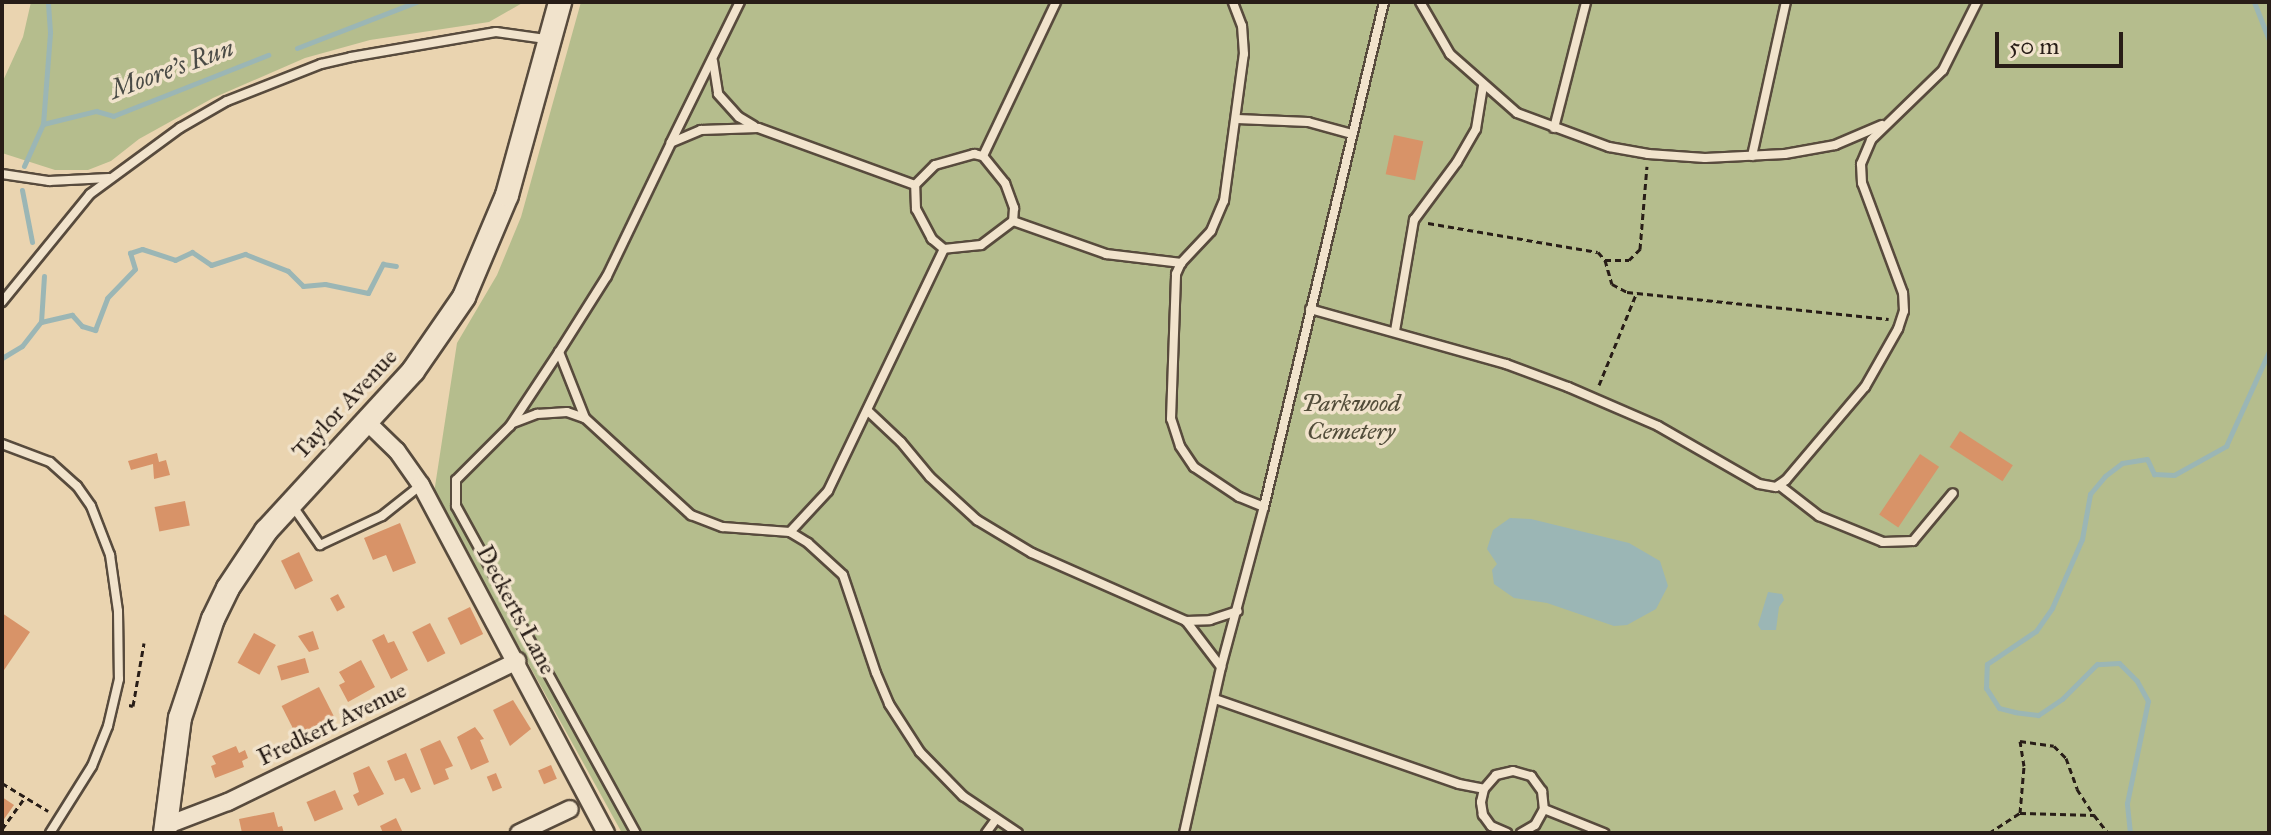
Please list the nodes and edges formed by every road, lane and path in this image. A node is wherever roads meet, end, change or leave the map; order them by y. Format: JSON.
{"nodes":[{"id":1,"x":560,"y":2,"type":"edge"},
{"id":2,"x":740,"y":2,"type":"edge"},
{"id":3,"x":1056,"y":2,"type":"edge"},
{"id":4,"x":1233,"y":2,"type":"edge"},
{"id":5,"x":1384,"y":2,"type":"edge"},
{"id":6,"x":1420,"y":2,"type":"edge"},
{"id":7,"x":1586,"y":2,"type":"edge"},
{"id":8,"x":1786,"y":2,"type":"edge"},
{"id":9,"x":1977,"y":2,"type":"edge"},
{"id":10,"x":549,"y":40,"type":"junction"},
{"id":11,"x":713,"y":61,"type":"junction"},
{"id":12,"x":1483,"y":86,"type":"junction"},
{"id":13,"x":1237,"y":119,"type":"junction"},
{"id":14,"x":1889,"y":121,"type":"junction"},
{"id":15,"x":758,"y":128,"type":"junction"},
{"id":16,"x":1554,"y":128,"type":"junction"},
{"id":17,"x":1352,"y":134,"type":"junction"},
{"id":18,"x":671,"y":143,"type":"junction"},
{"id":19,"x":1648,"y":154,"type":"junction"},
{"id":20,"x":983,"y":156,"type":"junction"},
{"id":21,"x":1752,"y":156,"type":"junction"},
{"id":22,"x":2,"y":174,"type":"edge"},
{"id":23,"x":110,"y":178,"type":"junction"},
{"id":24,"x":915,"y":185,"type":"junction"},
{"id":25,"x":1414,"y":220,"type":"junction"},
{"id":26,"x":1013,"y":221,"type":"junction"},
{"id":27,"x":944,"y":249,"type":"junction"},
{"id":28,"x":1605,"y":260,"type":"junction"},
{"id":29,"x":1181,"y":263,"type":"junction"},
{"id":30,"x":2,"y":290,"type":"edge"},
{"id":31,"x":1637,"y":292,"type":"junction"},
{"id":32,"x":2,"y":301,"type":"edge"},
{"id":33,"x":1310,"y":309,"type":"junction"},
{"id":34,"x":1901,"y":321,"type":"junction"},
{"id":35,"x":1395,"y":331,"type":"junction"},
{"id":36,"x":559,"y":352,"type":"junction"},
{"id":37,"x":1593,"y":397,"type":"junction"},
{"id":38,"x":868,"y":411,"type":"junction"},
{"id":39,"x":585,"y":418,"type":"junction"},
{"id":40,"x":366,"y":421,"type":"junction"},
{"id":41,"x":510,"y":426,"type":"junction"},
{"id":42,"x":2,"y":444,"type":"edge"},
{"id":43,"x":421,"y":485,"type":"junction"},
{"id":44,"x":1779,"y":485,"type":"junction"},
{"id":45,"x":1953,"y":493,"type":"dead end"},
{"id":46,"x":290,"y":501,"type":"junction"},
{"id":47,"x":1264,"y":507,"type":"junction"},
{"id":48,"x":790,"y":532,"type":"junction"},
{"id":49,"x":1238,"y":611,"type":"junction"},
{"id":50,"x":1186,"y":621,"type":"junction"},
{"id":51,"x":144,"y":643,"type":"dead end"},
{"id":52,"x":517,"y":661,"type":"junction"},
{"id":53,"x":1221,"y":667,"type":"junction"},
{"id":54,"x":1215,"y":699,"type":"junction"},
{"id":55,"x":129,"y":705,"type":"dead end"},
{"id":56,"x":2,"y":783,"type":"edge"},
{"id":57,"x":1484,"y":789,"type":"junction"},
{"id":58,"x":25,"y":797,"type":"junction"},
{"id":59,"x":570,"y":809,"type":"dead end"},
{"id":60,"x":1544,"y":809,"type":"junction"},
{"id":61,"x":48,"y":811,"type":"dead end"},
{"id":62,"x":2020,"y":813,"type":"junction"},
{"id":63,"x":2094,"y":815,"type":"junction"},
{"id":64,"x":996,"y":819,"type":"junction"},
{"id":65,"x":2,"y":829,"type":"edge"},
{"id":66,"x":165,"y":829,"type":"edge"},
{"id":67,"x":50,"y":833,"type":"edge"},
{"id":68,"x":519,"y":833,"type":"edge"},
{"id":69,"x":606,"y":833,"type":"edge"},
{"id":70,"x":636,"y":833,"type":"edge"},
{"id":71,"x":986,"y":833,"type":"edge"},
{"id":72,"x":1018,"y":833,"type":"edge"},
{"id":73,"x":1184,"y":833,"type":"edge"},
{"id":74,"x":1504,"y":833,"type":"edge"},
{"id":75,"x":1521,"y":833,"type":"edge"},
{"id":76,"x":1604,"y":833,"type":"edge"},
{"id":77,"x":1989,"y":833,"type":"edge"},
{"id":78,"x":2108,"y":833,"type":"edge"}],
"edges":[{"from":1,"to":10,"type":"main road","name":"Taylor Avenue"},
{"from":2,"to":11,"type":"lane"},
{"from":3,"to":20,"type":"lane"},
{"from":4,"to":13,"type":"lane"},
{"from":5,"to":17,"type":"lane"},
{"from":6,"to":12,"type":"lane"},
{"from":7,"to":16,"type":"lane"},
{"from":8,"to":21,"type":"lane"},
{"from":9,"to":14,"type":"lane"},
{"from":10,"to":23,"type":"lane"},
{"from":10,"to":40,"type":"main road","name":"Taylor Avenue"},
{"from":11,"to":15,"type":"lane"},
{"from":11,"to":18,"type":"lane"},
{"from":12,"to":16,"type":"lane"},
{"from":12,"to":25,"type":"lane"},
{"from":13,"to":17,"type":"lane"},
{"from":13,"to":29,"type":"lane"},
{"from":14,"to":21,"type":"lane"},
{"from":14,"to":34,"type":"lane"},
{"from":15,"to":18,"type":"lane"},
{"from":15,"to":24,"type":"lane"},
{"from":16,"to":19,"type":"lane"},
{"from":17,"to":33,"type":"lane"},
{"from":18,"to":36,"type":"lane"},
{"from":19,"to":21,"type":"lane"},
{"from":19,"to":28,"type":"path"},
{"from":20,"to":24,"type":"lane"},
{"from":20,"to":26,"type":"lane"},
{"from":22,"to":23,"type":"lane"},
{"from":23,"to":32,"type":"lane"},
{"from":24,"to":27,"type":"lane"},
{"from":25,"to":28,"type":"path"},
{"from":25,"to":35,"type":"lane"},
{"from":26,"to":27,"type":"lane"},
{"from":26,"to":29,"type":"lane"},
{"from":27,"to":38,"type":"lane"},
{"from":28,"to":31,"type":"path"},
{"from":29,"to":47,"type":"lane"},
{"from":30,"to":32,"type":"lane"},
{"from":31,"to":34,"type":"path"},
{"from":31,"to":37,"type":"path"},
{"from":33,"to":35,"type":"lane"},
{"from":33,"to":47,"type":"lane"},
{"from":34,"to":44,"type":"lane"},
{"from":35,"to":37,"type":"lane"},
{"from":36,"to":39,"type":"lane"},
{"from":36,"to":41,"type":"lane"},
{"from":37,"to":44,"type":"lane"},
{"from":38,"to":48,"type":"lane"},
{"from":38,"to":50,"type":"lane"},
{"from":39,"to":41,"type":"lane"},
{"from":39,"to":48,"type":"lane"},
{"from":40,"to":43,"type":"street","name":"Deckerts Lane"},
{"from":40,"to":46,"type":"main road","name":"Taylor Avenue"},
{"from":41,"to":70,"type":"lane"},
{"from":42,"to":67,"type":"lane"},
{"from":43,"to":46,"type":"lane"},
{"from":43,"to":52,"type":"street","name":"Deckerts Lane"},
{"from":44,"to":45,"type":"lane"},
{"from":46,"to":66,"type":"main road","name":"Taylor Avenue"},
{"from":47,"to":49,"type":"lane"},
{"from":48,"to":64,"type":"lane"},
{"from":49,"to":50,"type":"lane"},
{"from":49,"to":53,"type":"lane"},
{"from":50,"to":53,"type":"lane"},
{"from":51,"to":55,"type":"path"},
{"from":52,"to":66,"type":"street","name":"Fredkert Avenue"},
{"from":52,"to":69,"type":"street","name":"Deckerts Lane"},
{"from":53,"to":54,"type":"lane"},
{"from":54,"to":57,"type":"lane"},
{"from":54,"to":73,"type":"lane"},
{"from":56,"to":58,"type":"path"},
{"from":57,"to":60,"type":"lane"},
{"from":57,"to":74,"type":"lane"},
{"from":58,"to":61,"type":"path"},
{"from":58,"to":65,"type":"path"},
{"from":59,"to":68,"type":"street"},
{"from":60,"to":75,"type":"lane"},
{"from":60,"to":76,"type":"lane"},
{"from":62,"to":63,"type":"path"},
{"from":62,"to":63,"type":"path"},
{"from":62,"to":77,"type":"path"},
{"from":63,"to":78,"type":"path"},
{"from":64,"to":71,"type":"lane"},
{"from":64,"to":72,"type":"lane"}]}
